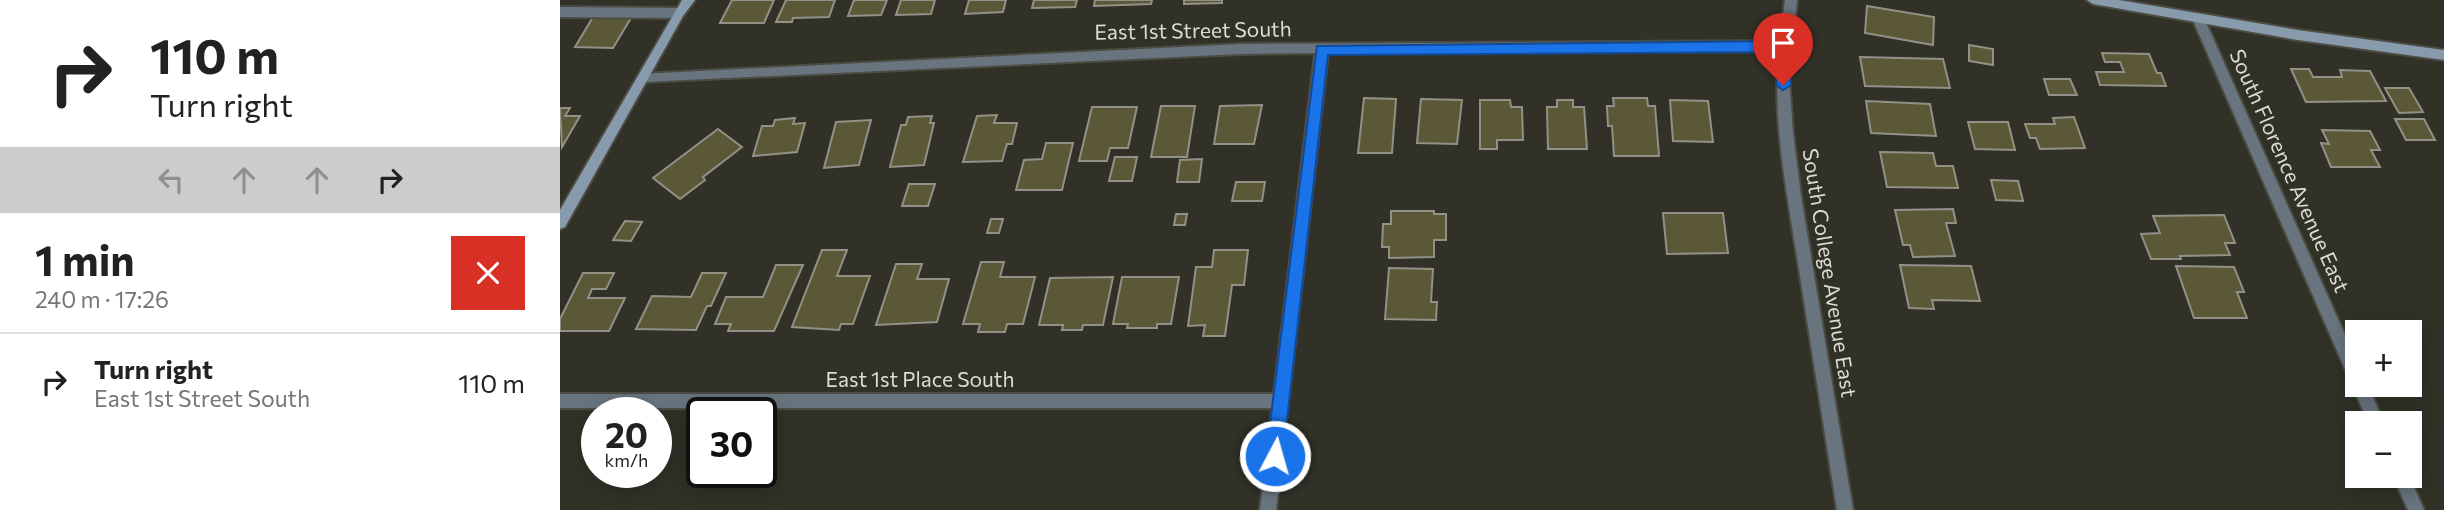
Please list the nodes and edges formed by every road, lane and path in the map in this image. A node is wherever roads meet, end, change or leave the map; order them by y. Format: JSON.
{"nodes":[{"id":1,"x":689,"y":0,"type":"edge"},
{"id":2,"x":1791,"y":0,"type":"edge"},
{"id":3,"x":2093,"y":0,"type":"edge"},
{"id":4,"x":680,"y":6,"type":"edge"},
{"id":5,"x":560,"y":12,"type":"edge"},
{"id":6,"x":2198,"y":19,"type":"junction"},
{"id":7,"x":1785,"y":46,"type":"junction"},
{"id":8,"x":1322,"y":50,"type":"junction"},
{"id":9,"x":2444,"y":55,"type":"edge"},
{"id":10,"x":644,"y":77,"type":"junction"},
{"id":11,"x":564,"y":207,"type":"edge"},
{"id":12,"x":560,"y":223,"type":"edge"},
{"id":13,"x":2345,"y":351,"type":"edge"},
{"id":14,"x":560,"y":401,"type":"edge"},
{"id":15,"x":1280,"y":401,"type":"junction"},
{"id":16,"x":2406,"y":488,"type":"edge"},
{"id":17,"x":1268,"y":510,"type":"edge"},
{"id":18,"x":1845,"y":510,"type":"edge"},
{"id":19,"x":2416,"y":510,"type":"edge"}],
"edges":[{"from":1,"to":4,"type":"main road"},
{"from":2,"to":7,"type":"street","name":"South College Avenue East"},
{"from":3,"to":6,"type":"main road"},
{"from":4,"to":5,"type":"street"},
{"from":4,"to":10,"type":"main road"},
{"from":6,"to":9,"type":"main road"},
{"from":6,"to":13,"type":"street","name":"South Florence Avenue East"},
{"from":7,"to":8,"type":"street","name":"East 1st Street South"},
{"from":7,"to":18,"type":"street","name":"South College Avenue East"},
{"from":8,"to":10,"type":"street","name":"East 1st Street South"},
{"from":8,"to":15,"type":"street"},
{"from":10,"to":11,"type":"main road"},
{"from":11,"to":12,"type":"main road"},
{"from":14,"to":15,"type":"street","name":"East 1st Place South"},
{"from":15,"to":17,"type":"street"},
{"from":16,"to":19,"type":"street"}]}
